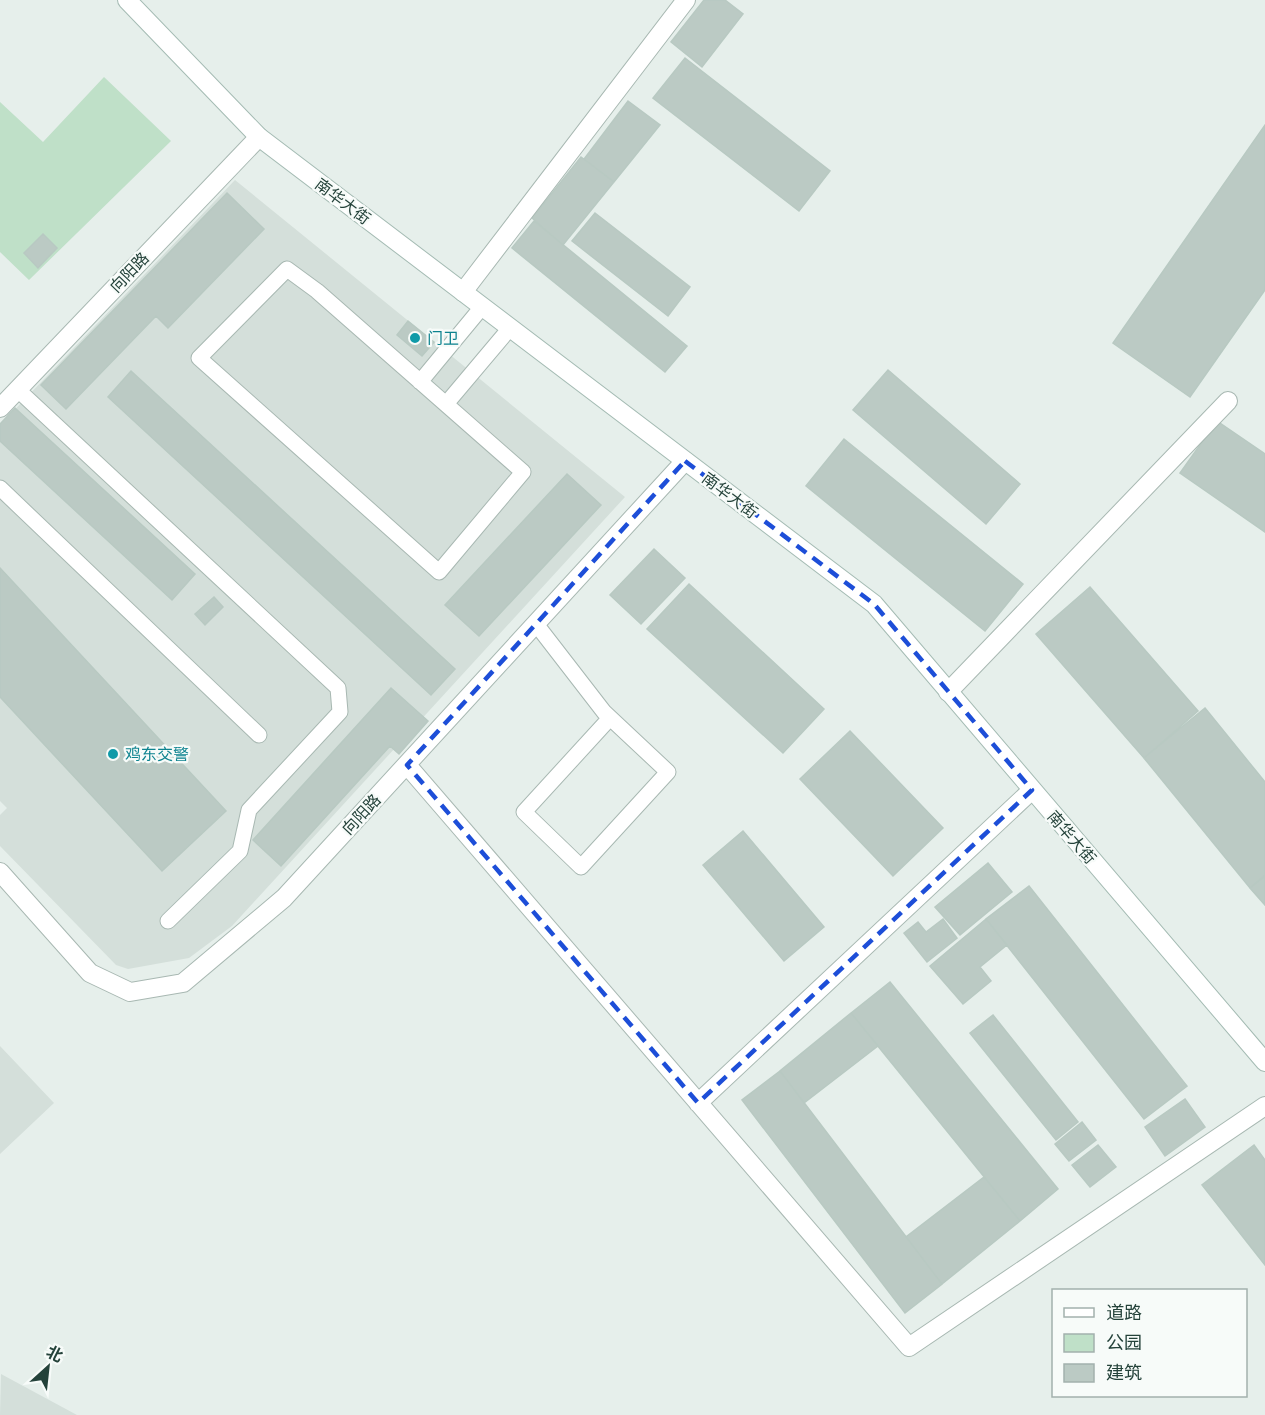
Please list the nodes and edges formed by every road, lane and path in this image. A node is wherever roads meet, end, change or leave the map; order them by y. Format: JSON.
{"nodes":[{"id":1,"x":127,"y":0,"type":"edge"},
{"id":2,"x":686,"y":0,"type":"edge"},
{"id":3,"x":259,"y":137,"type":"junction"},
{"id":4,"x":463,"y":292,"type":"junction"},
{"id":5,"x":482,"y":307,"type":"junction"},
{"id":6,"x":510,"y":328,"type":"junction"},
{"id":7,"x":420,"y":382,"type":"junction"},
{"id":8,"x":17,"y":389,"type":"junction"},
{"id":9,"x":1228,"y":401,"type":"dead end"},
{"id":10,"x":446,"y":404,"type":"junction"},
{"id":11,"x":0,"y":408,"type":"edge"},
{"id":12,"x":685,"y":461,"type":"junction"},
{"id":13,"x":0,"y":488,"type":"edge"},
{"id":14,"x":536,"y":624,"type":"junction"},
{"id":15,"x":948,"y":692,"type":"junction"},
{"id":16,"x":610,"y":718,"type":"junction"},
{"id":17,"x":259,"y":735,"type":"dead end"},
{"id":18,"x":406,"y":765,"type":"junction"},
{"id":19,"x":1032,"y":790,"type":"junction"},
{"id":20,"x":0,"y":872,"type":"edge"},
{"id":21,"x":168,"y":921,"type":"dead end"},
{"id":22,"x":1265,"y":1062,"type":"edge"},
{"id":23,"x":698,"y":1103,"type":"junction"},
{"id":24,"x":1265,"y":1106,"type":"edge"}],
"edges":[{"from":1,"to":3,"type":"street","name":"南华大街"},
{"from":2,"to":4,"type":"street"},
{"from":3,"to":4,"type":"street","name":"南华大街"},
{"from":3,"to":8,"type":"street","name":"向阳路"},
{"from":4,"to":5,"type":"street","name":"南华大街"},
{"from":5,"to":6,"type":"street","name":"南华大街"},
{"from":5,"to":7,"type":"lane"},
{"from":6,"to":10,"type":"lane"},
{"from":6,"to":12,"type":"street","name":"南华大街"},
{"from":7,"to":10,"type":"lane"},
{"from":7,"to":10,"type":"lane"},
{"from":8,"to":11,"type":"street","name":"向阳路"},
{"from":8,"to":21,"type":"lane"},
{"from":9,"to":15,"type":"street"},
{"from":12,"to":14,"type":"street","name":"向阳路"},
{"from":12,"to":15,"type":"street","name":"南华大街"},
{"from":13,"to":17,"type":"lane"},
{"from":14,"to":16,"type":"lane"},
{"from":14,"to":18,"type":"street","name":"向阳路"},
{"from":15,"to":19,"type":"street","name":"南华大街"},
{"from":16,"to":16,"type":"lane"},
{"from":18,"to":20,"type":"street","name":"向阳路"},
{"from":18,"to":23,"type":"street"},
{"from":19,"to":22,"type":"street","name":"南华大街"},
{"from":19,"to":23,"type":"street"},
{"from":23,"to":24,"type":"street"}]}
